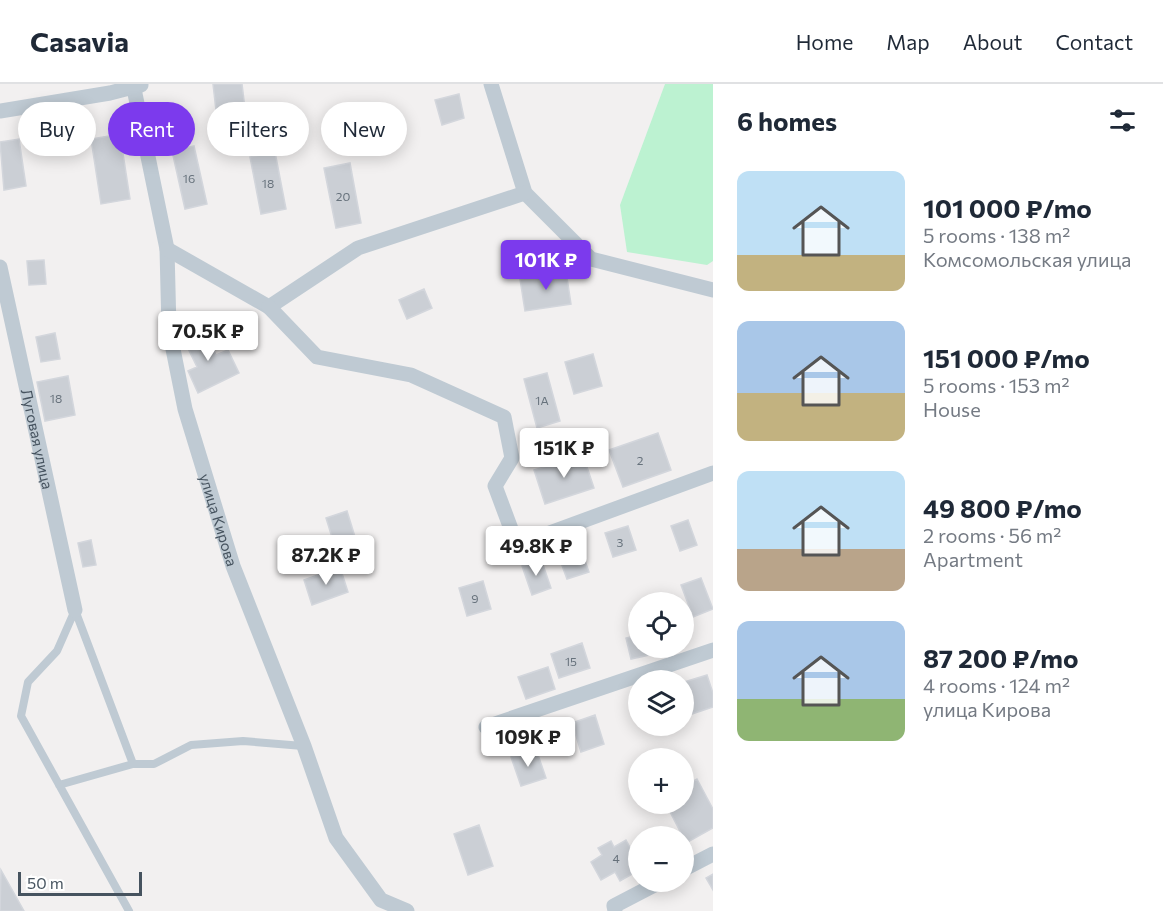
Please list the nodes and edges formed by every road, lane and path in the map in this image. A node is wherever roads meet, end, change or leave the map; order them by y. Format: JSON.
{"nodes":[{"id":1,"x":491,"y":84,"type":"edge"},
{"id":2,"x":137,"y":85,"type":"edge"},
{"id":3,"x":0,"y":111,"type":"edge"},
{"id":4,"x":525,"y":193,"type":"junction"},
{"id":5,"x":167,"y":249,"type":"junction"},
{"id":6,"x":0,"y":267,"type":"edge"},
{"id":7,"x":713,"y":290,"type":"edge"},
{"id":8,"x":269,"y":308,"type":"junction"},
{"id":9,"x":713,"y":473,"type":"edge"},
{"id":10,"x":75,"y":610,"type":"junction"},
{"id":11,"x":713,"y":650,"type":"edge"},
{"id":12,"x":486,"y":727,"type":"dead end"},
{"id":13,"x":304,"y":746,"type":"junction"},
{"id":14,"x":133,"y":764,"type":"junction"},
{"id":15,"x":60,"y":785,"type":"junction"},
{"id":16,"x":713,"y":854,"type":"edge"},
{"id":17,"x":694,"y":864,"type":"edge"},
{"id":18,"x":641,"y":892,"type":"edge"},
{"id":19,"x":129,"y":911,"type":"edge"},
{"id":20,"x":407,"y":911,"type":"edge"},
{"id":21,"x":615,"y":911,"type":"edge"}],
"edges":[{"from":1,"to":4,"type":"street"},
{"from":2,"to":3,"type":"street"},
{"from":2,"to":5,"type":"street","name":"улица Кирова"},
{"from":4,"to":7,"type":"street"},
{"from":4,"to":8,"type":"street"},
{"from":5,"to":8,"type":"street"},
{"from":5,"to":13,"type":"street","name":"улица Кирова"},
{"from":6,"to":10,"type":"street","name":"Луговая улица"},
{"from":8,"to":9,"type":"street"},
{"from":10,"to":14,"type":"lane"},
{"from":10,"to":15,"type":"lane"},
{"from":11,"to":12,"type":"street"},
{"from":13,"to":14,"type":"lane"},
{"from":13,"to":20,"type":"street","name":"улица Кирова"},
{"from":14,"to":15,"type":"lane"},
{"from":15,"to":19,"type":"lane"},
{"from":16,"to":17,"type":"street"},
{"from":18,"to":21,"type":"street"}]}
